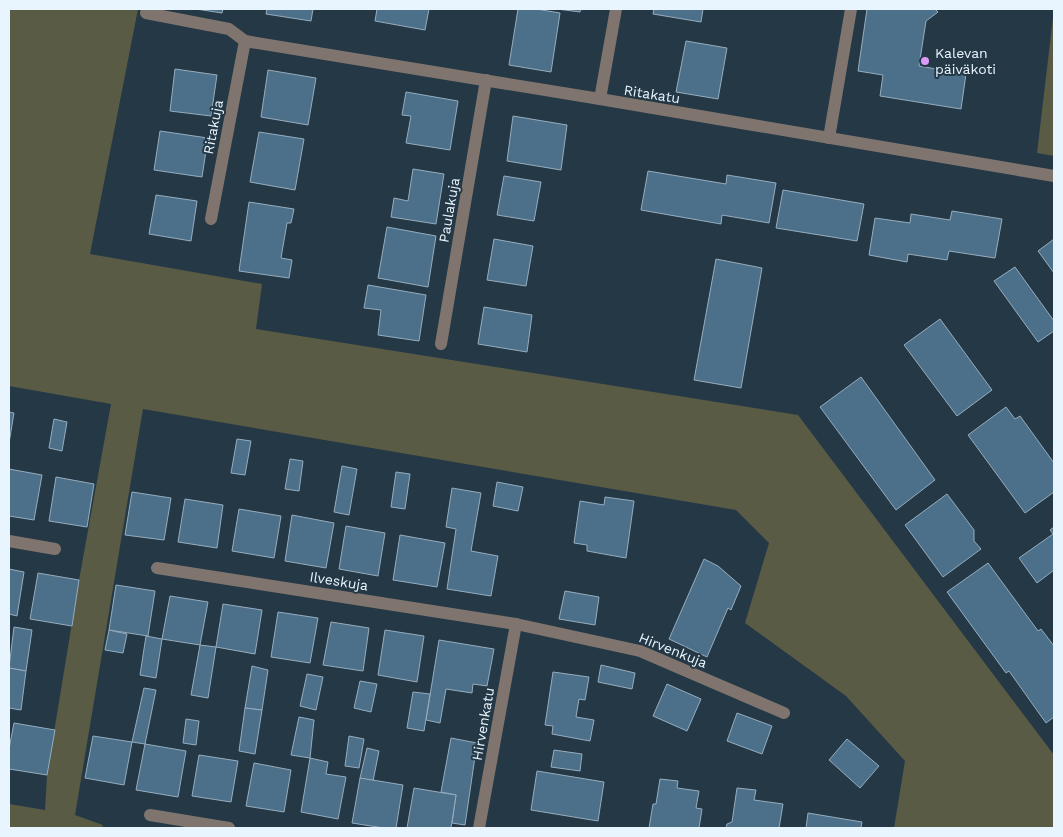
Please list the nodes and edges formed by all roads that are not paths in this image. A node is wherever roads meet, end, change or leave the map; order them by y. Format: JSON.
{"nodes":[{"id":1,"x":616,"y":9,"type":"edge"},
{"id":2,"x":851,"y":9,"type":"edge"},
{"id":3,"x":146,"y":12,"type":"dead end"},
{"id":4,"x":245,"y":41,"type":"junction"},
{"id":5,"x":486,"y":80,"type":"junction"},
{"id":6,"x":600,"y":99,"type":"junction"},
{"id":7,"x":829,"y":138,"type":"junction"},
{"id":8,"x":1054,"y":176,"type":"edge"},
{"id":9,"x":212,"y":219,"type":"dead end"},
{"id":10,"x":441,"y":344,"type":"dead end"},
{"id":11,"x":9,"y":541,"type":"edge"},
{"id":12,"x":55,"y":549,"type":"dead end"},
{"id":13,"x":157,"y":568,"type":"dead end"},
{"id":14,"x":516,"y":624,"type":"junction"},
{"id":15,"x":784,"y":713,"type":"dead end"},
{"id":16,"x":150,"y":815,"type":"dead end"},
{"id":17,"x":225,"y":828,"type":"edge"},
{"id":18,"x":479,"y":828,"type":"edge"}],
"edges":[{"from":1,"to":6,"type":"street"},
{"from":2,"to":7,"type":"street"},
{"from":3,"to":4,"type":"street"},
{"from":4,"to":5,"type":"street","name":"Ritakatu"},
{"from":4,"to":9,"type":"street","name":"Ritakuja"},
{"from":5,"to":6,"type":"street","name":"Ritakatu"},
{"from":5,"to":10,"type":"street","name":"Paulakuja"},
{"from":6,"to":7,"type":"street","name":"Ritakatu"},
{"from":7,"to":8,"type":"street","name":"Ritakatu"},
{"from":11,"to":12,"type":"street"},
{"from":13,"to":14,"type":"street","name":"Ilveskuja"},
{"from":14,"to":15,"type":"street","name":"Hirvenkuja"},
{"from":14,"to":18,"type":"street","name":"Hirvenkatu"},
{"from":16,"to":17,"type":"street"}]}
